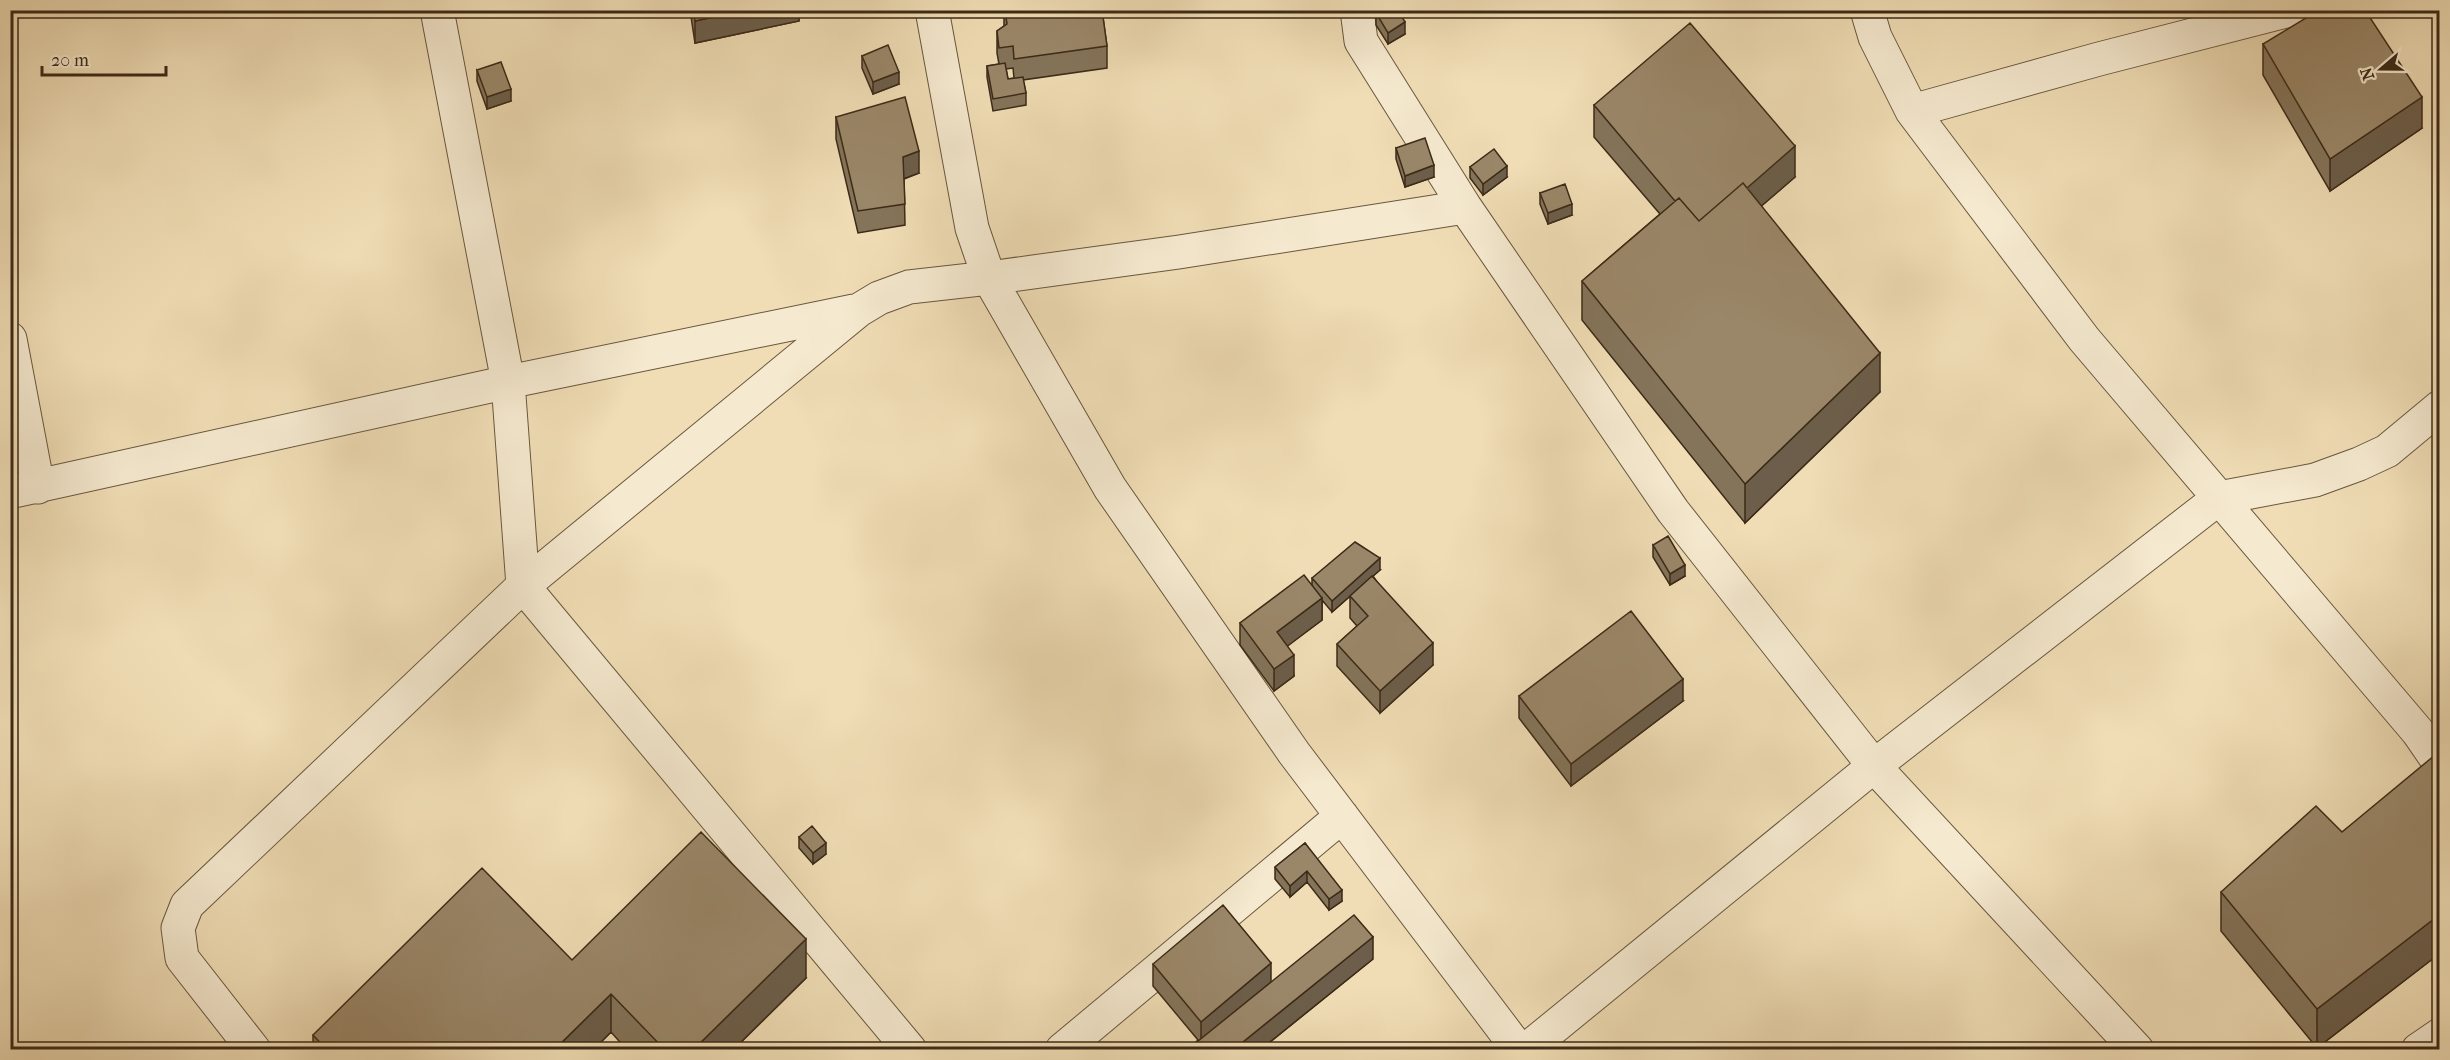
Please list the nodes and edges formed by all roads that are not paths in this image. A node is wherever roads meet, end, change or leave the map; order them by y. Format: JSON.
{"nodes":[{"id":1,"x":437,"y":10,"type":"edge"},
{"id":2,"x":932,"y":10,"type":"edge"},
{"id":3,"x":1357,"y":10,"type":"edge"},
{"id":4,"x":1867,"y":10,"type":"edge"},
{"id":5,"x":2290,"y":10,"type":"edge"},
{"id":6,"x":1912,"y":111,"type":"junction"},
{"id":7,"x":1465,"y":207,"type":"junction"},
{"id":8,"x":989,"y":278,"type":"junction"},
{"id":9,"x":859,"y":310,"type":"junction"},
{"id":10,"x":10,"y":339,"type":"edge"},
{"id":11,"x":508,"y":382,"type":"junction"},
{"id":12,"x":2439,"y":407,"type":"edge"},
{"id":13,"x":24,"y":489,"type":"edge"},
{"id":14,"x":2219,"y":498,"type":"junction"},
{"id":15,"x":523,"y":586,"type":"junction"},
{"id":16,"x":2439,"y":764,"type":"edge"},
{"id":17,"x":1874,"y":766,"type":"junction"},
{"id":18,"x":1342,"y":816,"type":"junction"},
{"id":19,"x":2439,"y":1035,"type":"edge"},
{"id":20,"x":255,"y":1050,"type":"edge"},
{"id":21,"x":910,"y":1050,"type":"edge"},
{"id":22,"x":1062,"y":1050,"type":"edge"},
{"id":23,"x":1519,"y":1050,"type":"edge"},
{"id":24,"x":1526,"y":1050,"type":"edge"},
{"id":25,"x":2138,"y":1050,"type":"edge"},
{"id":26,"x":2418,"y":1050,"type":"edge"}],
"edges":[{"from":1,"to":11,"type":"street"},
{"from":2,"to":8,"type":"street"},
{"from":3,"to":7,"type":"street"},
{"from":4,"to":6,"type":"street"},
{"from":5,"to":6,"type":"street"},
{"from":6,"to":14,"type":"street"},
{"from":7,"to":8,"type":"street"},
{"from":7,"to":17,"type":"street"},
{"from":8,"to":9,"type":"street"},
{"from":8,"to":18,"type":"street"},
{"from":9,"to":11,"type":"street"},
{"from":9,"to":15,"type":"street"},
{"from":10,"to":13,"type":"street"},
{"from":11,"to":13,"type":"street"},
{"from":11,"to":15,"type":"street"},
{"from":12,"to":14,"type":"street"},
{"from":14,"to":16,"type":"street"},
{"from":14,"to":17,"type":"street"},
{"from":15,"to":20,"type":"street"},
{"from":15,"to":21,"type":"street"},
{"from":17,"to":24,"type":"street"},
{"from":17,"to":25,"type":"street"},
{"from":18,"to":22,"type":"street"},
{"from":18,"to":23,"type":"street"},
{"from":19,"to":26,"type":"street"}]}
